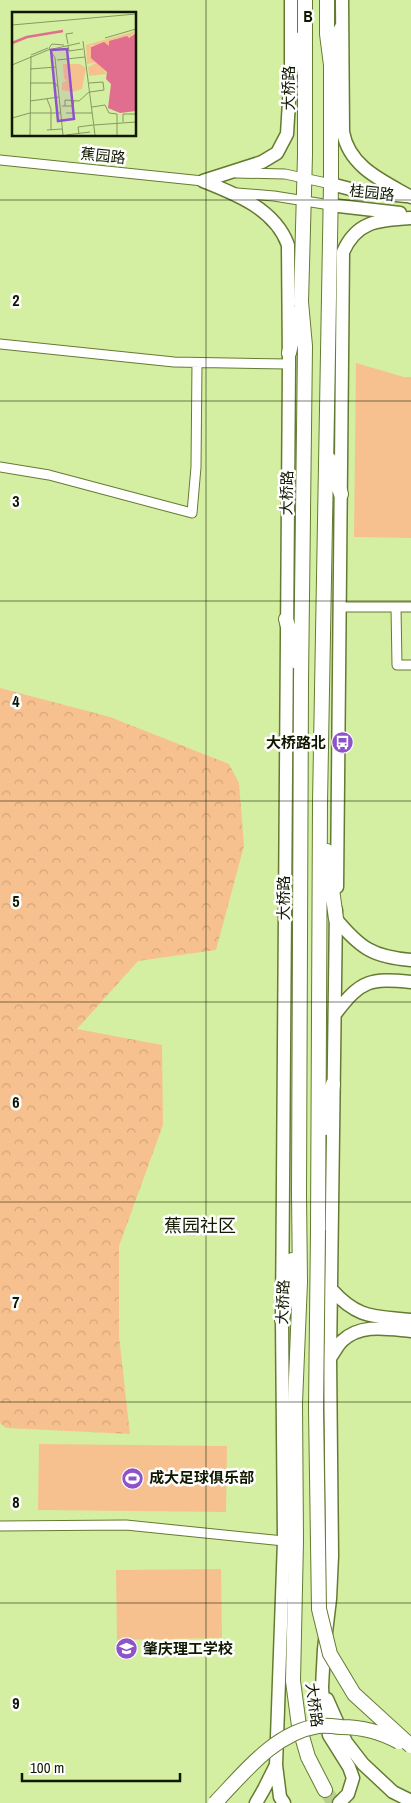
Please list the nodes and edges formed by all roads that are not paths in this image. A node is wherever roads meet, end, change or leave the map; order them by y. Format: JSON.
{"nodes":[{"id":1,"x":291,"y":0,"type":"edge"},
{"id":2,"x":305,"y":0,"type":"edge"},
{"id":3,"x":327,"y":0,"type":"edge"},
{"id":4,"x":342,"y":0,"type":"edge"},
{"id":5,"x":305,"y":28,"type":"junction"},
{"id":6,"x":342,"y":29,"type":"junction"},
{"id":7,"x":331,"y":65,"type":"junction"},
{"id":8,"x":291,"y":69,"type":"junction"},
{"id":9,"x":0,"y":160,"type":"edge"},
{"id":10,"x":226,"y":172,"type":"junction"},
{"id":11,"x":305,"y":179,"type":"junction"},
{"id":12,"x":203,"y":180,"type":"junction"},
{"id":13,"x":331,"y":184,"type":"junction"},
{"id":14,"x":234,"y":193,"type":"junction"},
{"id":15,"x":411,"y":197,"type":"edge"},
{"id":16,"x":304,"y":201,"type":"junction"},
{"id":17,"x":330,"y":205,"type":"junction"},
{"id":18,"x":411,"y":214,"type":"edge"},
{"id":19,"x":411,"y":218,"type":"edge"},
{"id":20,"x":301,"y":302,"type":"junction"},
{"id":21,"x":0,"y":344,"type":"edge"},
{"id":22,"x":289,"y":359,"type":"junction"},
{"id":23,"x":197,"y":363,"type":"junction"},
{"id":24,"x":326,"y":448,"type":"junction"},
{"id":25,"x":0,"y":466,"type":"edge"},
{"id":26,"x":341,"y":494,"type":"junction"},
{"id":27,"x":340,"y":607,"type":"junction"},
{"id":28,"x":396,"y":607,"type":"junction"},
{"id":29,"x":411,"y":607,"type":"edge"},
{"id":30,"x":286,"y":619,"type":"junction"},
{"id":31,"x":411,"y":666,"type":"edge"},
{"id":32,"x":301,"y":681,"type":"junction"},
{"id":33,"x":320,"y":803,"type":"junction"},
{"id":34,"x":336,"y":919,"type":"junction"},
{"id":35,"x":411,"y":960,"type":"edge"},
{"id":36,"x":411,"y":982,"type":"edge"},
{"id":37,"x":336,"y":1013,"type":"junction"},
{"id":38,"x":333,"y":1084,"type":"junction"},
{"id":39,"x":318,"y":1163,"type":"junction"},
{"id":40,"x":299,"y":1194,"type":"junction"},
{"id":41,"x":331,"y":1289,"type":"junction"},
{"id":42,"x":282,"y":1320,"type":"junction"},
{"id":43,"x":411,"y":1320,"type":"edge"},
{"id":44,"x":411,"y":1331,"type":"edge"},
{"id":45,"x":330,"y":1358,"type":"junction"},
{"id":46,"x":0,"y":1526,"type":"edge"},
{"id":47,"x":284,"y":1541,"type":"junction"},
{"id":48,"x":322,"y":1687,"type":"junction"},
{"id":49,"x":411,"y":1747,"type":"edge"},
{"id":50,"x":276,"y":1765,"type":"junction"},
{"id":51,"x":325,"y":1790,"type":"tunnel mouth"},
{"id":52,"x":411,"y":1800,"type":"edge"},
{"id":53,"x":215,"y":1803,"type":"edge"},
{"id":54,"x":256,"y":1803,"type":"edge"},
{"id":55,"x":284,"y":1803,"type":"edge"},
{"id":56,"x":339,"y":1803,"type":"edge"}],
"edges":[{"from":1,"to":8,"type":"street"},
{"from":2,"to":5,"type":"main road","name":"大桥路"},
{"from":3,"to":7,"type":"main road"},
{"from":4,"to":6,"type":"street"},
{"from":5,"to":8,"type":"main road"},
{"from":5,"to":11,"type":"main road","name":"大桥路"},
{"from":6,"to":7,"type":"main road"},
{"from":6,"to":15,"type":"street"},
{"from":7,"to":13,"type":"main road"},
{"from":8,"to":10,"type":"street"},
{"from":9,"to":12,"type":"street","name":"蕉园路"},
{"from":10,"to":11,"type":"street"},
{"from":10,"to":12,"type":"street"},
{"from":11,"to":13,"type":"street"},
{"from":11,"to":16,"type":"main road","name":"大桥路"},
{"from":12,"to":14,"type":"street"},
{"from":13,"to":15,"type":"street","name":"桂园路"},
{"from":13,"to":17,"type":"main road"},
{"from":14,"to":16,"type":"street"},
{"from":14,"to":22,"type":"street"},
{"from":16,"to":17,"type":"street"},
{"from":16,"to":20,"type":"main road","name":"大桥路"},
{"from":17,"to":18,"type":"street","name":"桂园路"},
{"from":17,"to":24,"type":"main road"},
{"from":19,"to":26,"type":"street"},
{"from":20,"to":22,"type":"main road"},
{"from":20,"to":32,"type":"main road","name":"大桥路"},
{"from":21,"to":23,"type":"street"},
{"from":22,"to":23,"type":"street"},
{"from":22,"to":30,"type":"street"},
{"from":23,"to":25,"type":"street"},
{"from":24,"to":26,"type":"main road"},
{"from":24,"to":33,"type":"main road"},
{"from":26,"to":27,"type":"street"},
{"from":27,"to":28,"type":"street"},
{"from":27,"to":34,"type":"street"},
{"from":28,"to":29,"type":"street"},
{"from":28,"to":31,"type":"street"},
{"from":30,"to":32,"type":"main road"},
{"from":30,"to":42,"type":"street"},
{"from":32,"to":40,"type":"main road","name":"大桥路"},
{"from":33,"to":34,"type":"main road"},
{"from":33,"to":39,"type":"main road"},
{"from":34,"to":35,"type":"street"},
{"from":34,"to":37,"type":"street"},
{"from":36,"to":37,"type":"street"},
{"from":37,"to":38,"type":"street"},
{"from":38,"to":39,"type":"main road"},
{"from":38,"to":41,"type":"street"},
{"from":39,"to":49,"type":"main road","bridge":true},
{"from":40,"to":42,"type":"main road"},
{"from":40,"to":51,"type":"main road","name":"大桥路"},
{"from":41,"to":43,"type":"street"},
{"from":41,"to":45,"type":"street"},
{"from":42,"to":47,"type":"street"},
{"from":44,"to":45,"type":"street"},
{"from":45,"to":48,"type":"street"},
{"from":46,"to":47,"type":"street"},
{"from":47,"to":50,"type":"street"},
{"from":48,"to":52,"type":"street"},
{"from":48,"to":56,"type":"street"},
{"from":49,"to":53,"type":"main road","bridge":true},
{"from":50,"to":54,"type":"street"},
{"from":50,"to":55,"type":"street"}]}
